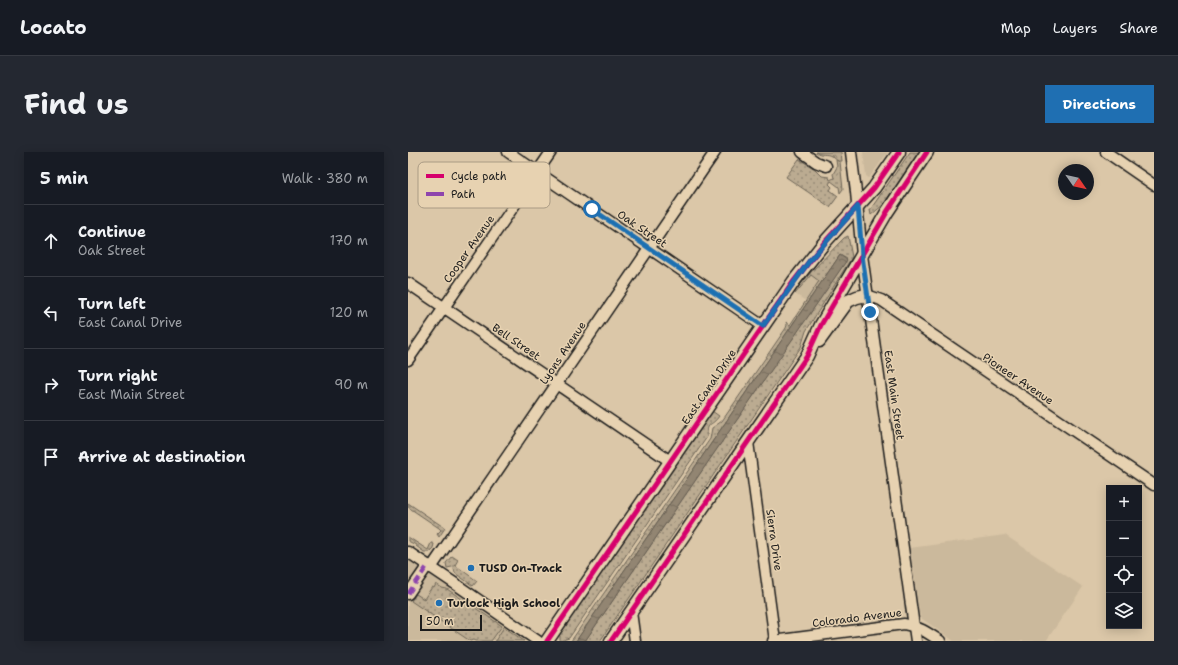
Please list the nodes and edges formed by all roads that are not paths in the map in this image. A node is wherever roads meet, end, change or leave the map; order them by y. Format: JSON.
{"nodes":[{"id":1,"x":508,"y":152,"type":"edge"},
{"id":2,"x":551,"y":152,"type":"edge"},
{"id":3,"x":716,"y":152,"type":"edge"},
{"id":4,"x":802,"y":152,"type":"edge"},
{"id":5,"x":851,"y":152,"type":"edge"},
{"id":6,"x":898,"y":152,"type":"edge"},
{"id":7,"x":927,"y":152,"type":"edge"},
{"id":8,"x":1106,"y":152,"type":"edge"},
{"id":9,"x":522,"y":162,"type":"edge"},
{"id":10,"x":544,"y":162,"type":"edge"},
{"id":11,"x":826,"y":166,"type":"dead end"},
{"id":12,"x":550,"y":181,"type":"edge"},
{"id":13,"x":1154,"y":185,"type":"edge"},
{"id":14,"x":858,"y":206,"type":"junction"},
{"id":15,"x":512,"y":208,"type":"edge"},
{"id":16,"x":650,"y":248,"type":"junction"},
{"id":17,"x":862,"y":255,"type":"junction"},
{"id":18,"x":408,"y":283,"type":"edge"},
{"id":19,"x":867,"y":295,"type":"junction"},
{"id":20,"x":444,"y":308,"type":"junction"},
{"id":21,"x":763,"y":326,"type":"junction"},
{"id":22,"x":807,"y":356,"type":"junction"},
{"id":23,"x":408,"y":360,"type":"edge"},
{"id":24,"x":556,"y":384,"type":"junction"},
{"id":25,"x":748,"y":442,"type":"junction"},
{"id":26,"x":670,"y":461,"type":"junction"},
{"id":27,"x":1154,"y":485,"type":"edge"},
{"id":28,"x":408,"y":552,"type":"edge"},
{"id":29,"x":429,"y":566,"type":"junction"},
{"id":30,"x":408,"y":594,"type":"edge"},
{"id":31,"x":631,"y":612,"type":"junction"},
{"id":32,"x":914,"y":625,"type":"junction"},
{"id":33,"x":538,"y":641,"type":"edge"},
{"id":34,"x":547,"y":641,"type":"edge"},
{"id":35,"x":611,"y":641,"type":"edge"},
{"id":36,"x":635,"y":641,"type":"edge"},
{"id":37,"x":775,"y":641,"type":"edge"},
{"id":38,"x":916,"y":641,"type":"edge"},
{"id":39,"x":940,"y":641,"type":"edge"}],
"edges":[{"from":1,"to":9,"type":"street","name":"Oak Street"},
{"from":2,"to":10,"type":"street","name":"Cooper Avenue"},
{"from":3,"to":16,"type":"street","name":"Lyons Avenue"},
{"from":4,"to":11,"type":"street"},
{"from":5,"to":14,"type":"street","name":"East Main Street"},
{"from":6,"to":14,"type":"main road","name":"East Canal Drive"},
{"from":7,"to":17,"type":"main road"},
{"from":8,"to":13,"type":"street"},
{"from":12,"to":16,"type":"street","name":"Oak Street"},
{"from":14,"to":17,"type":"street","name":"East Main Street"},
{"from":14,"to":21,"type":"main road","name":"East Canal Drive"},
{"from":15,"to":20,"type":"street","name":"Cooper Avenue"},
{"from":16,"to":21,"type":"street","name":"Oak Street"},
{"from":16,"to":24,"type":"street","name":"Lyons Avenue"},
{"from":17,"to":19,"type":"street","name":"East Main Street"},
{"from":17,"to":22,"type":"main road"},
{"from":18,"to":20,"type":"street","name":"Bell Street"},
{"from":19,"to":22,"type":"main road"},
{"from":19,"to":27,"type":"street","name":"Pioneer Avenue"},
{"from":19,"to":32,"type":"street","name":"East Main Street"},
{"from":20,"to":23,"type":"street","name":"Cooper Avenue"},
{"from":20,"to":24,"type":"street","name":"Bell Street"},
{"from":21,"to":26,"type":"main road","name":"East Canal Drive"},
{"from":22,"to":25,"type":"main road"},
{"from":24,"to":26,"type":"street","name":"Bell Street"},
{"from":24,"to":29,"type":"street","name":"Lyons Avenue"},
{"from":25,"to":31,"type":"main road"},
{"from":25,"to":37,"type":"street","name":"Sierra Drive"},
{"from":26,"to":34,"type":"main road","name":"East Canal Drive"},
{"from":28,"to":29,"type":"street"},
{"from":29,"to":30,"type":"street","name":"Lyons Avenue"},
{"from":29,"to":33,"type":"street"},
{"from":31,"to":35,"type":"main road"},
{"from":31,"to":36,"type":"street"},
{"from":32,"to":37,"type":"street","name":"Colorado Avenue"},
{"from":32,"to":38,"type":"street","name":"East Main Street"},
{"from":32,"to":39,"type":"street","name":"Colorado Avenue"}]}
